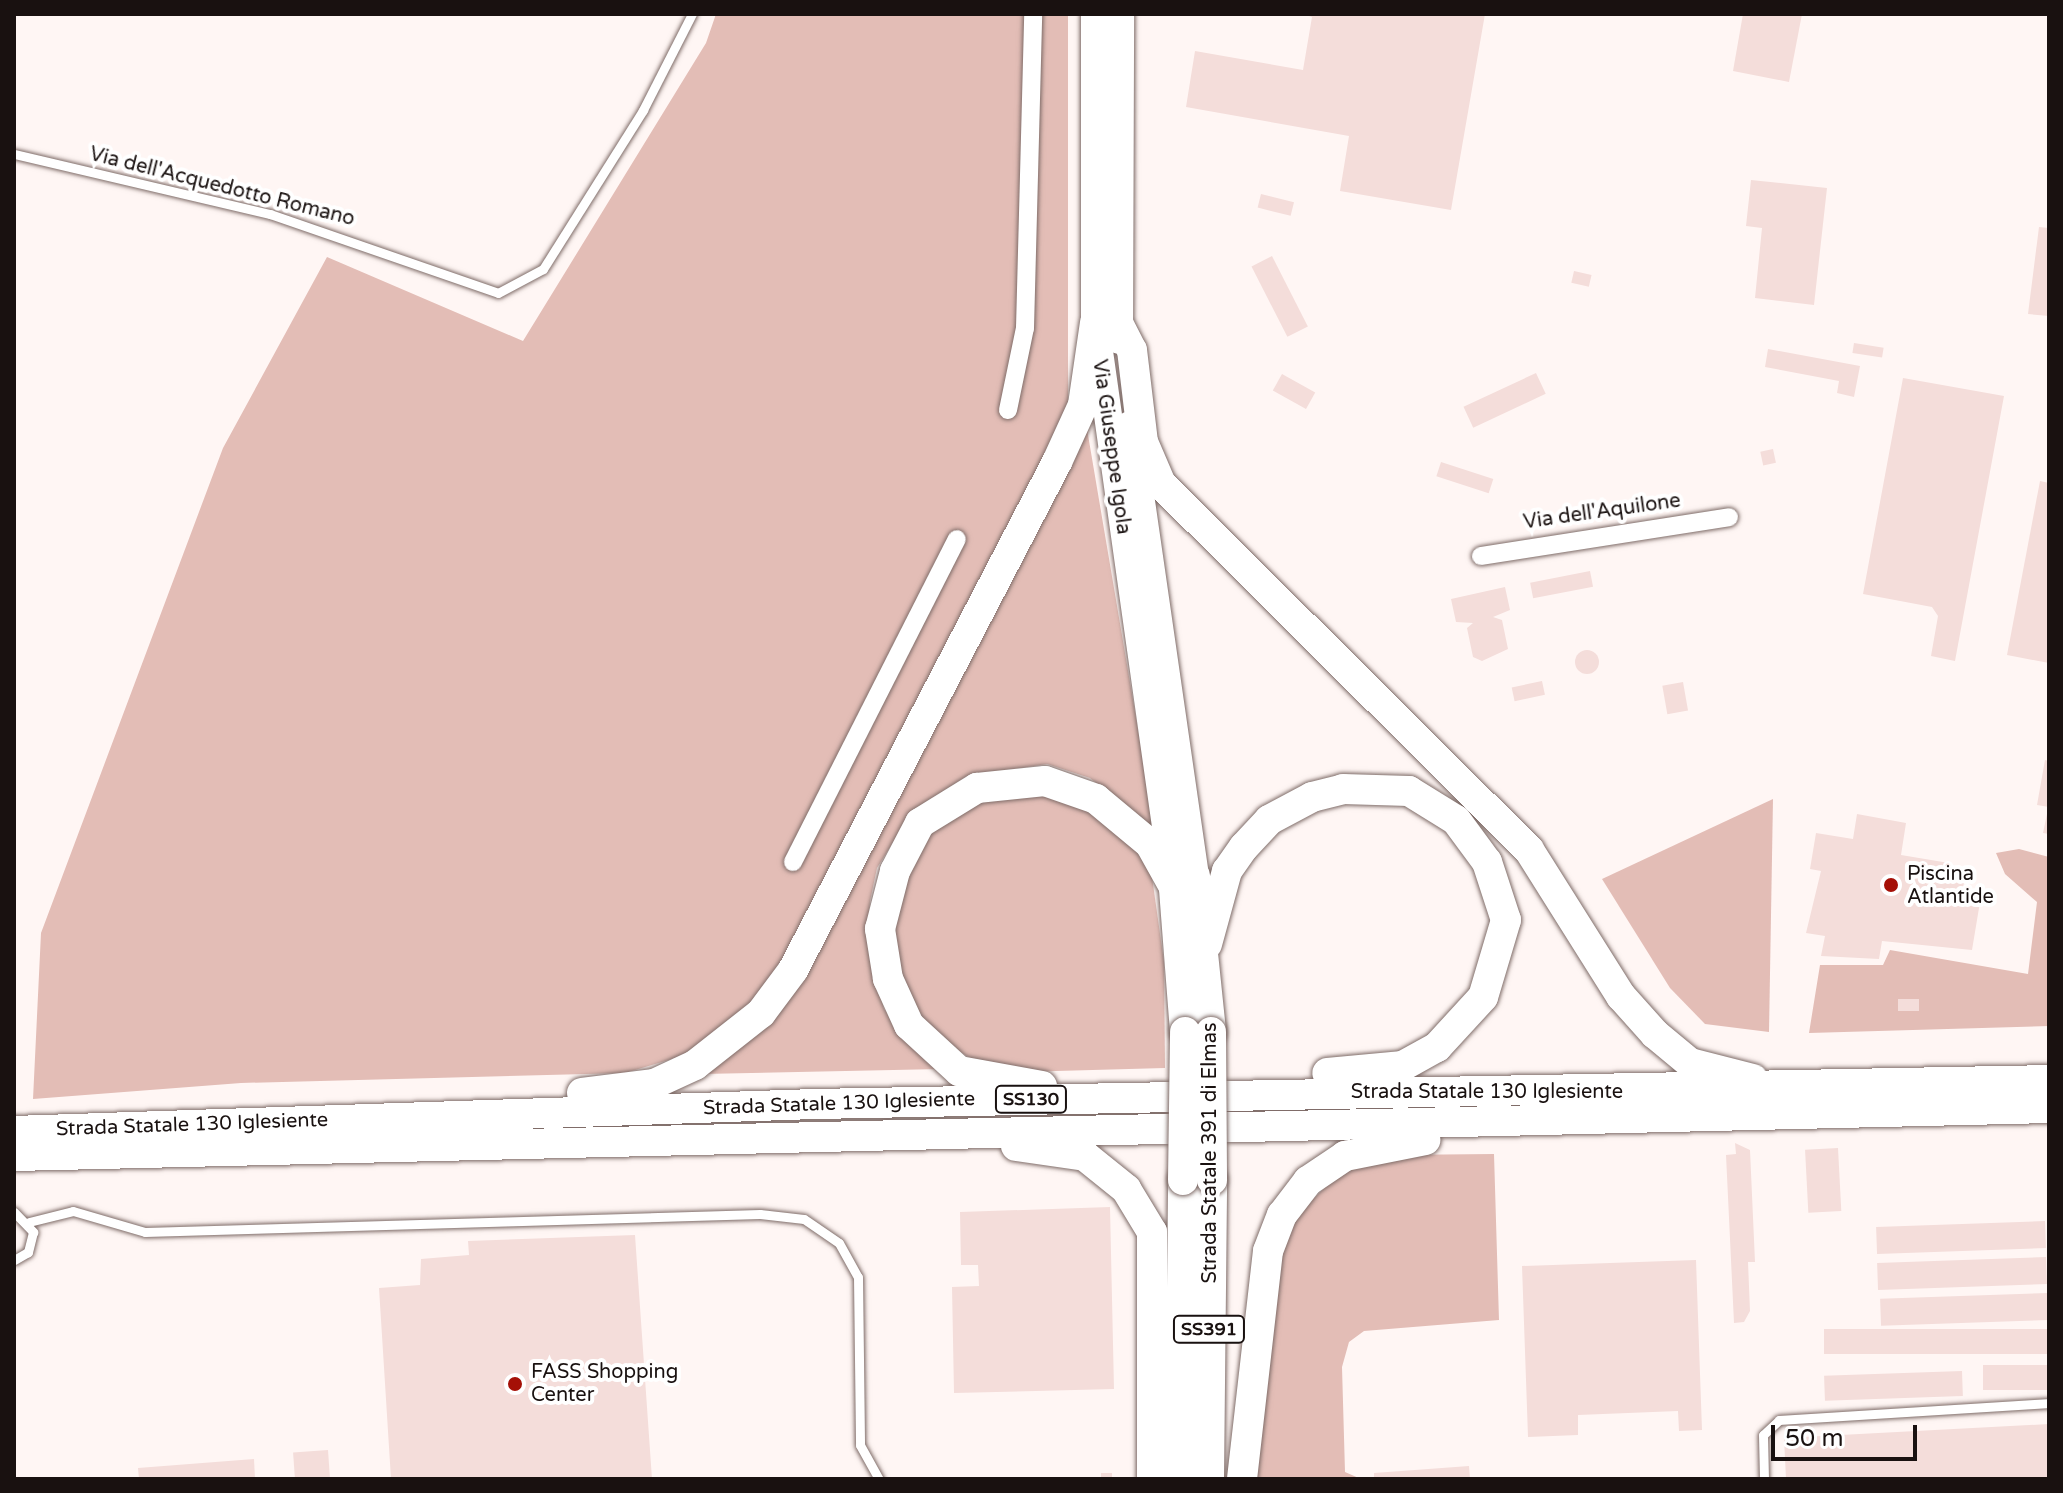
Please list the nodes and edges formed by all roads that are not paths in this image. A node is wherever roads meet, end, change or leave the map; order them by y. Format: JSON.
{"nodes":[{"id":1,"x":692,"y":14,"type":"edge"},
{"id":2,"x":1033,"y":14,"type":"edge"},
{"id":3,"x":1095,"y":14,"type":"edge"},
{"id":4,"x":1120,"y":14,"type":"edge"},
{"id":5,"x":14,"y":154,"type":"edge"},
{"id":6,"x":1105,"y":321,"type":"junction"},
{"id":7,"x":1008,"y":410,"type":"dead end"},
{"id":8,"x":1729,"y":517,"type":"dead end"},
{"id":9,"x":957,"y":539,"type":"dead end"},
{"id":10,"x":1481,"y":556,"type":"dead end"},
{"id":11,"x":793,"y":862,"type":"dead end"},
{"id":12,"x":1181,"y":880,"type":"junction"},
{"id":13,"x":1207,"y":944,"type":"junction"},
{"id":14,"x":1198,"y":1032,"type":"junction"},
{"id":15,"x":2049,"y":1080,"type":"edge"},
{"id":16,"x":1793,"y":1089,"type":"junction"},
{"id":17,"x":1260,"y":1093,"type":"junction"},
{"id":18,"x":1103,"y":1097,"type":"junction"},
{"id":19,"x":2049,"y":1108,"type":"edge"},
{"id":20,"x":445,"y":1116,"type":"junction"},
{"id":21,"x":1571,"y":1120,"type":"junction"},
{"id":22,"x":14,"y":1131,"type":"edge"},
{"id":23,"x":944,"y":1132,"type":"junction"},
{"id":24,"x":14,"y":1156,"type":"edge"},
{"id":25,"x":1197,"y":1180,"type":"junction"},
{"id":26,"x":14,"y":1212,"type":"edge"},
{"id":27,"x":29,"y":1222,"type":"junction"},
{"id":28,"x":14,"y":1260,"type":"edge"},
{"id":29,"x":2049,"y":1403,"type":"edge"},
{"id":30,"x":879,"y":1479,"type":"edge"},
{"id":31,"x":1152,"y":1479,"type":"edge"},
{"id":32,"x":1180,"y":1479,"type":"edge"},
{"id":33,"x":1209,"y":1479,"type":"edge"},
{"id":34,"x":1242,"y":1479,"type":"edge"},
{"id":35,"x":1764,"y":1479,"type":"edge"}],
"edges":[{"from":1,"to":5,"type":"lane","name":"Via dell'Acquedotto Romano"},
{"from":2,"to":7,"type":"street"},
{"from":3,"to":6,"type":"main road","name":"Via Giuseppe Igola"},
{"from":4,"to":6,"type":"main road","name":"Via Giuseppe Igola"},
{"from":6,"to":12,"type":"main road","name":"Via Giuseppe Igola"},
{"from":6,"to":16,"type":"highway"},
{"from":6,"to":20,"type":"highway"},
{"from":8,"to":10,"type":"street","name":"Via dell'Aquilone"},
{"from":9,"to":11,"type":"street"},
{"from":12,"to":13,"type":"highway","name":"Strada Statale 391 di Elmas","number":"SS391"},
{"from":12,"to":14,"type":"highway","name":"Strada Statale 391 di Elmas","number":"SS391"},
{"from":12,"to":18,"type":"highway"},
{"from":13,"to":14,"type":"highway","name":"Strada Statale 391 di Elmas","number":"SS391"},
{"from":13,"to":17,"type":"highway"},
{"from":14,"to":25,"type":"highway","name":"Strada Statale 391 di Elmas","number":"SS391","bridge":true},
{"from":15,"to":16,"type":"highway","name":"Strada Statale 130 Iglesiente","number":"SS130"},
{"from":16,"to":17,"type":"highway","name":"Strada Statale 130 Iglesiente","number":"SS130"},
{"from":17,"to":18,"type":"highway","name":"Strada Statale 130 Iglesiente","number":"SS130"},
{"from":18,"to":20,"type":"highway","name":"Strada Statale 130 Iglesiente","number":"SS130"},
{"from":19,"to":21,"type":"highway","name":"Strada Statale 130 Iglesiente","number":"SS130"},
{"from":20,"to":22,"type":"highway","name":"Strada Statale 130 Iglesiente","number":"SS130"},
{"from":21,"to":23,"type":"highway","name":"Strada Statale 130 Iglesiente","number":"SS130"},
{"from":21,"to":34,"type":"highway"},
{"from":23,"to":24,"type":"highway","name":"Strada Statale 130 Iglesiente","number":"SS130"},
{"from":23,"to":31,"type":"highway"},
{"from":25,"to":32,"type":"highway","name":"Strada Statale 391 di Elmas","number":"SS391"},
{"from":25,"to":33,"type":"highway","name":"Strada Statale 391 di Elmas","number":"SS391"},
{"from":26,"to":27,"type":"lane"},
{"from":27,"to":28,"type":"lane"},
{"from":27,"to":30,"type":"lane"},
{"from":29,"to":35,"type":"lane"}]}
